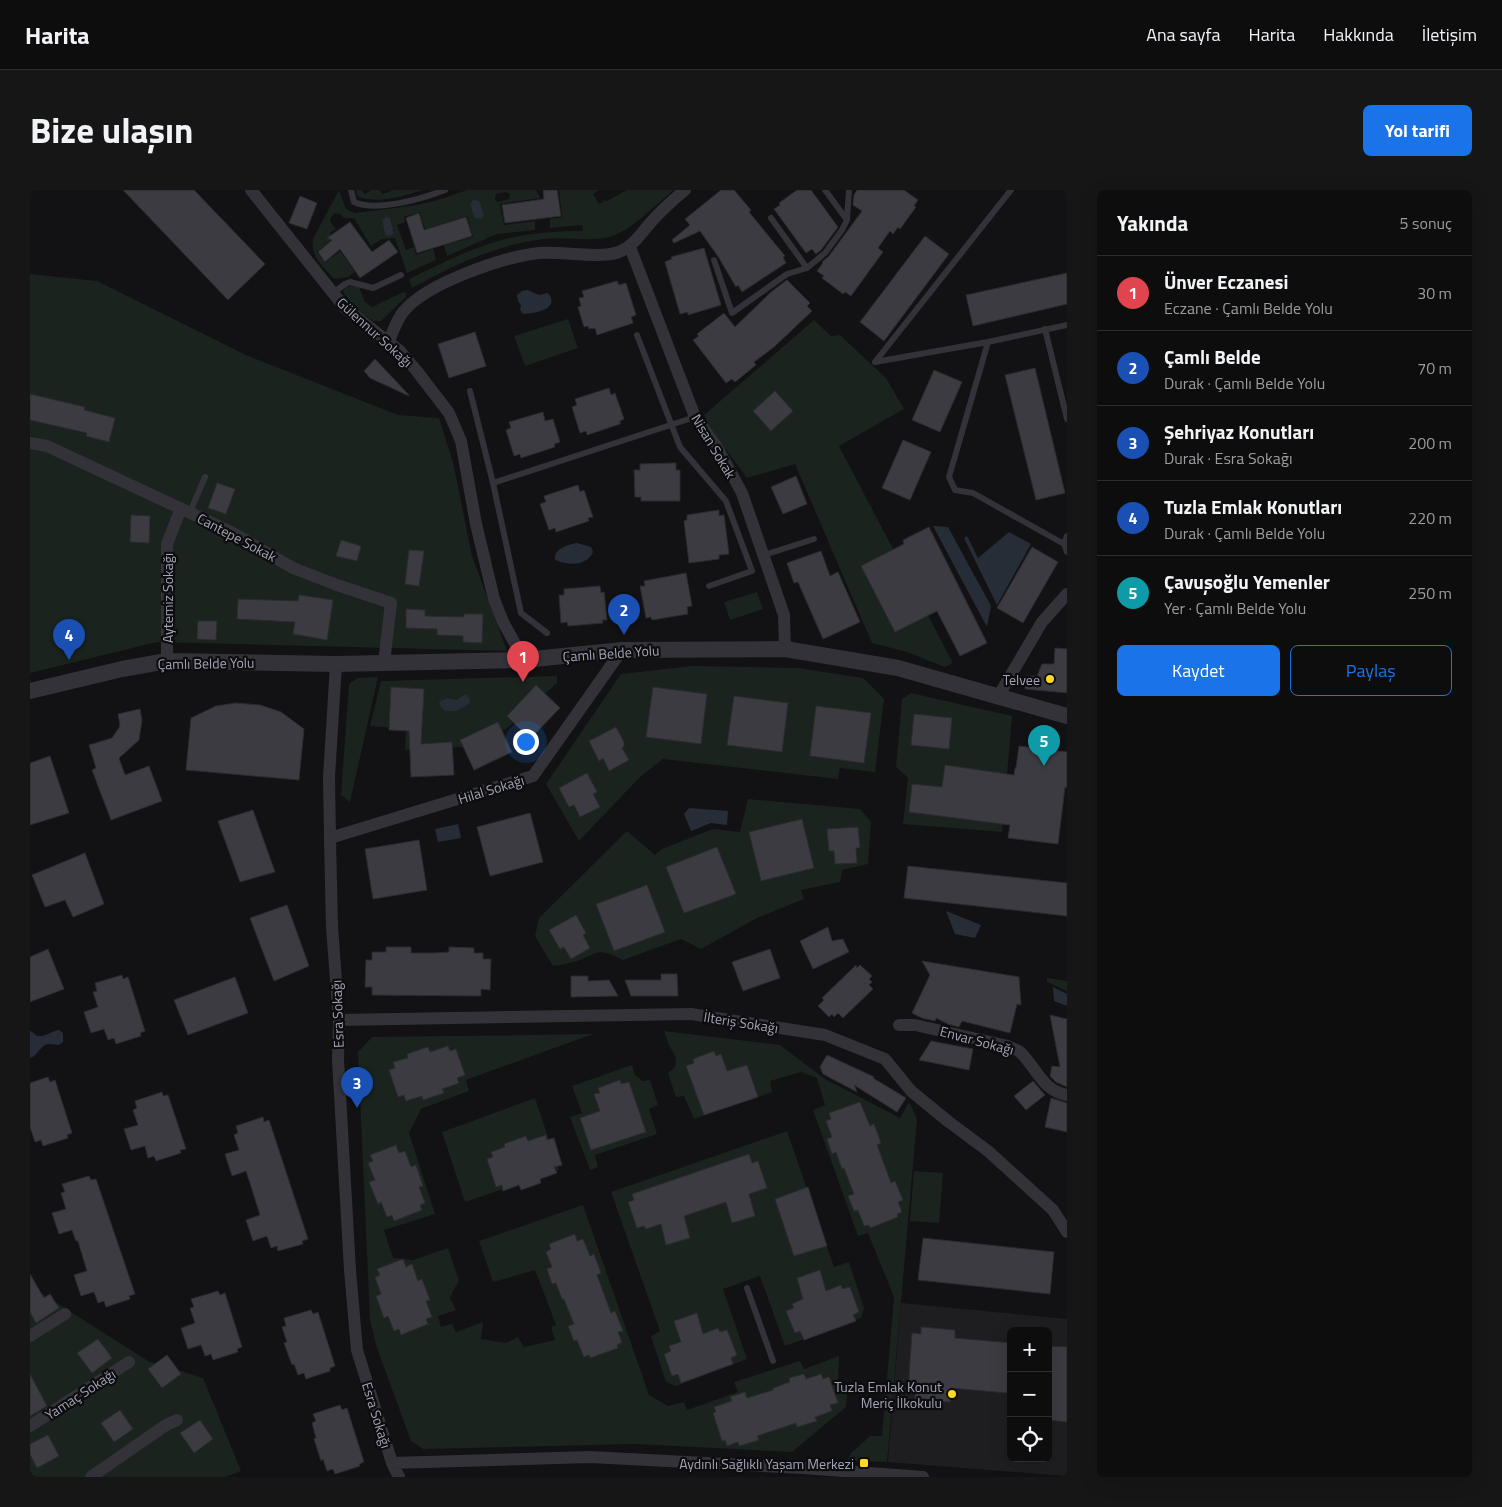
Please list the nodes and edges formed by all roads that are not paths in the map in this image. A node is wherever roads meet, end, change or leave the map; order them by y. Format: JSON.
{"nodes":[{"id":1,"x":251,"y":190,"type":"edge"},
{"id":2,"x":351,"y":190,"type":"edge"},
{"id":3,"x":445,"y":190,"type":"edge"},
{"id":4,"x":685,"y":190,"type":"edge"},
{"id":5,"x":825,"y":190,"type":"edge"},
{"id":6,"x":849,"y":190,"type":"edge"},
{"id":7,"x":1011,"y":190,"type":"edge"},
{"id":8,"x":771,"y":218,"type":"dead end"},
{"id":9,"x":847,"y":220,"type":"junction"},
{"id":10,"x":630,"y":247,"type":"junction"},
{"id":11,"x":714,"y":260,"type":"dead end"},
{"id":12,"x":807,"y":268,"type":"junction"},
{"id":13,"x":401,"y":275,"type":"dead end"},
{"id":14,"x":333,"y":293,"type":"junction"},
{"id":15,"x":1067,"y":325,"type":"edge"},
{"id":16,"x":1045,"y":329,"type":"junction"},
{"id":17,"x":637,"y":335,"type":"dead end"},
{"id":18,"x":389,"y":341,"type":"junction"},
{"id":19,"x":988,"y":342,"type":"junction"},
{"id":20,"x":470,"y":391,"type":"dead end"},
{"id":21,"x":695,"y":417,"type":"junction"},
{"id":22,"x":1067,"y":419,"type":"edge"},
{"id":23,"x":672,"y":424,"type":"junction"},
{"id":24,"x":30,"y":444,"type":"edge"},
{"id":25,"x":205,"y":477,"type":"dead end"},
{"id":26,"x":493,"y":483,"type":"junction"},
{"id":27,"x":185,"y":510,"type":"junction"},
{"id":28,"x":1067,"y":536,"type":"edge"},
{"id":29,"x":814,"y":539,"type":"dead end"},
{"id":30,"x":1064,"y":544,"type":"junction"},
{"id":31,"x":1067,"y":552,"type":"edge"},
{"id":32,"x":764,"y":555,"type":"junction"},
{"id":33,"x":709,"y":586,"type":"dead end"},
{"id":34,"x":1067,"y":594,"type":"edge"},
{"id":35,"x":547,"y":633,"type":"dead end"},
{"id":36,"x":786,"y":648,"type":"junction"},
{"id":37,"x":622,"y":650,"type":"junction"},
{"id":38,"x":524,"y":660,"type":"junction"},
{"id":39,"x":166,"y":661,"type":"junction"},
{"id":40,"x":384,"y":663,"type":"junction"},
{"id":41,"x":336,"y":664,"type":"junction"},
{"id":42,"x":30,"y":691,"type":"edge"},
{"id":43,"x":998,"y":695,"type":"junction"},
{"id":44,"x":1067,"y":716,"type":"edge"},
{"id":45,"x":330,"y":838,"type":"junction"},
{"id":46,"x":339,"y":1020,"type":"junction"},
{"id":47,"x":899,"y":1025,"type":"dead end"},
{"id":48,"x":1067,"y":1095,"type":"edge"},
{"id":49,"x":1067,"y":1232,"type":"edge"},
{"id":50,"x":747,"y":1288,"type":"dead end"},
{"id":51,"x":65,"y":1314,"type":"dead end"},
{"id":52,"x":30,"y":1336,"type":"edge"},
{"id":53,"x":130,"y":1362,"type":"dead end"},
{"id":54,"x":773,"y":1362,"type":"dead end"},
{"id":55,"x":177,"y":1420,"type":"dead end"},
{"id":56,"x":30,"y":1426,"type":"edge"},
{"id":57,"x":392,"y":1463,"type":"junction"},
{"id":58,"x":92,"y":1477,"type":"edge"},
{"id":59,"x":399,"y":1477,"type":"edge"},
{"id":60,"x":922,"y":1477,"type":"edge"}],
"edges":[{"from":1,"to":14,"type":"street","name":"Gülennur Sokağı"},
{"from":2,"to":3,"type":"lane"},
{"from":4,"to":10,"type":"street"},
{"from":5,"to":9,"type":"lane"},
{"from":6,"to":9,"type":"lane"},
{"from":7,"to":19,"type":"lane"},
{"from":8,"to":12,"type":"lane"},
{"from":9,"to":12,"type":"lane"},
{"from":10,"to":18,"type":"street"},
{"from":10,"to":21,"type":"street","name":"Nisan Sokak"},
{"from":11,"to":12,"type":"lane"},
{"from":13,"to":14,"type":"lane"},
{"from":14,"to":18,"type":"street","name":"Gülennur Sokağı"},
{"from":15,"to":16,"type":"lane"},
{"from":16,"to":19,"type":"lane"},
{"from":16,"to":22,"type":"lane"},
{"from":17,"to":23,"type":"lane"},
{"from":18,"to":38,"type":"street","name":"Gülennur Sokağı"},
{"from":19,"to":30,"type":"lane"},
{"from":20,"to":26,"type":"lane"},
{"from":21,"to":23,"type":"lane"},
{"from":21,"to":32,"type":"street","name":"Nisan Sokak"},
{"from":23,"to":26,"type":"lane"},
{"from":23,"to":33,"type":"lane"},
{"from":24,"to":27,"type":"street","name":"Cantepe Sokak"},
{"from":25,"to":27,"type":"lane"},
{"from":26,"to":35,"type":"lane"},
{"from":27,"to":39,"type":"street","name":"Aytemiz Sokağı"},
{"from":27,"to":40,"type":"street","name":"Cantepe Sokak"},
{"from":28,"to":30,"type":"lane"},
{"from":29,"to":32,"type":"lane"},
{"from":30,"to":31,"type":"lane"},
{"from":32,"to":36,"type":"street","name":"Nisan Sokak"},
{"from":34,"to":43,"type":"street"},
{"from":36,"to":37,"type":"street","name":"Çamlı Belde Yolu"},
{"from":36,"to":43,"type":"street","name":"Çamlı Belde Yolu"},
{"from":37,"to":38,"type":"street","name":"Çamlı Belde Yolu"},
{"from":37,"to":45,"type":"street","name":"Hilal Sokağı"},
{"from":38,"to":40,"type":"street","name":"Çamlı Belde Yolu"},
{"from":39,"to":41,"type":"street","name":"Çamlı Belde Yolu"},
{"from":39,"to":42,"type":"street","name":"Çamlı Belde Yolu"},
{"from":40,"to":41,"type":"street","name":"Çamlı Belde Yolu"},
{"from":41,"to":45,"type":"street","name":"Esra Sokağı"},
{"from":43,"to":44,"type":"street","name":"Çamlı Belde Yolu"},
{"from":45,"to":46,"type":"street","name":"Esra Sokağı"},
{"from":46,"to":49,"type":"street","name":"İlteriş Sokağı"},
{"from":46,"to":57,"type":"street","name":"Esra Sokağı"},
{"from":47,"to":48,"type":"street","name":"Envar Sokağı"},
{"from":50,"to":54,"type":"lane"},
{"from":51,"to":52,"type":"street"},
{"from":53,"to":56,"type":"street","name":"Yamaç Sokağı"},
{"from":55,"to":58,"type":"street"},
{"from":57,"to":59,"type":"street","name":"Esra Sokağı"},
{"from":57,"to":60,"type":"street"}]}
